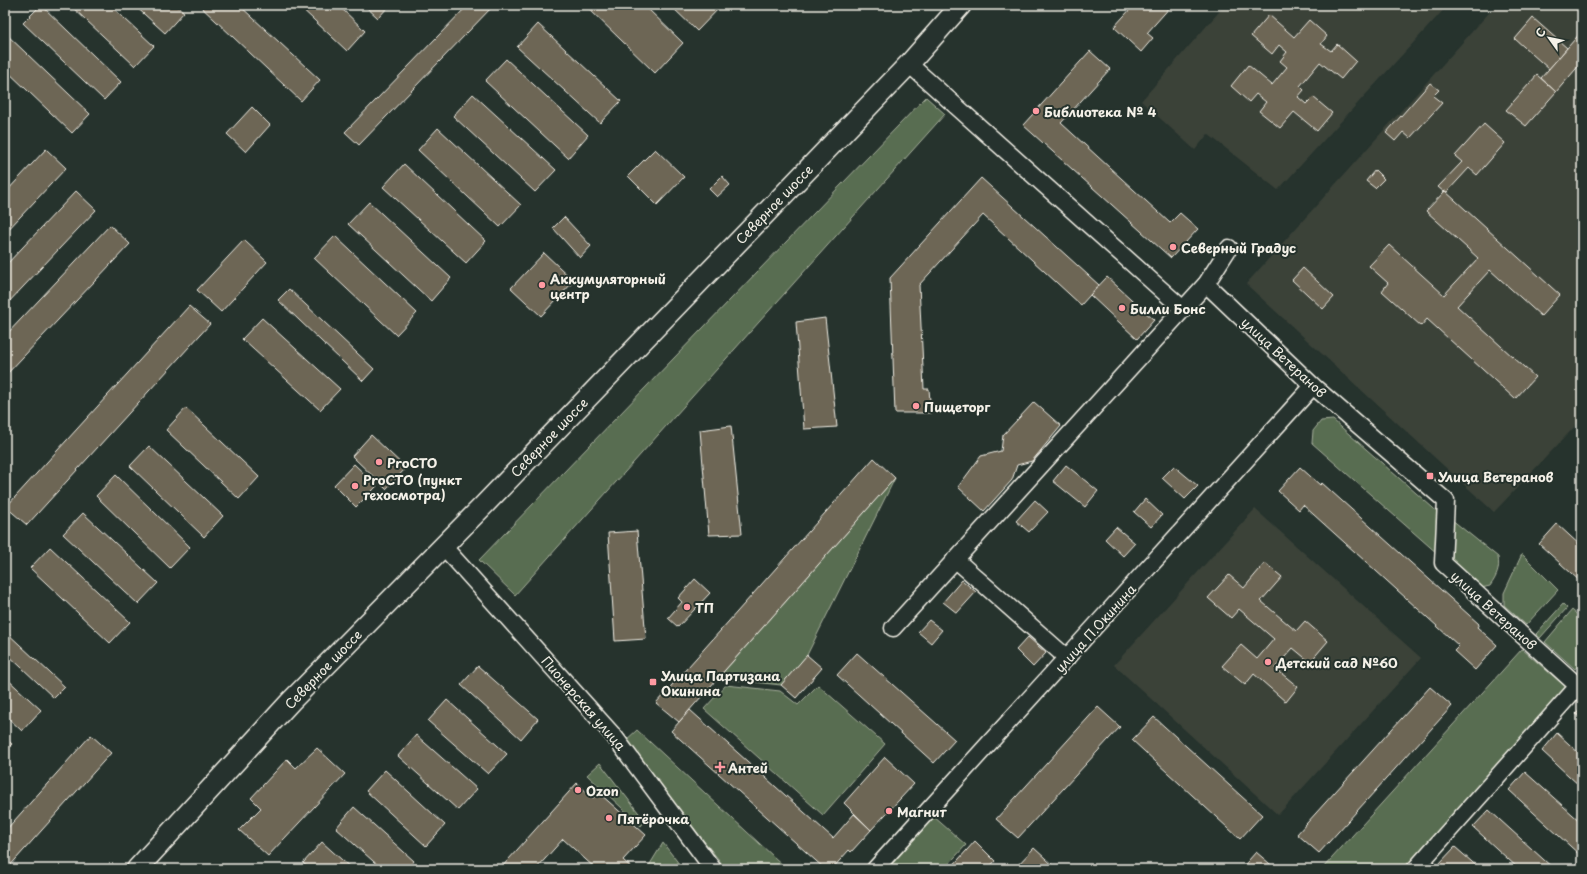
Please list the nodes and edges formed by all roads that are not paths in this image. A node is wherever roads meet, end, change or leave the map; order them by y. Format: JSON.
{"nodes":[{"id":1,"x":961,"y":5,"type":"edge"},
{"id":2,"x":909,"y":64,"type":"junction"},
{"id":3,"x":1228,"y":248,"type":"dead end"},
{"id":4,"x":1206,"y":284,"type":"junction"},
{"id":5,"x":1183,"y":309,"type":"junction"},
{"id":6,"x":1313,"y":386,"type":"junction"},
{"id":7,"x":443,"y":546,"type":"junction"},
{"id":8,"x":955,"y":559,"type":"junction"},
{"id":9,"x":893,"y":628,"type":"dead end"},
{"id":10,"x":1067,"y":658,"type":"junction"},
{"id":11,"x":137,"y":869,"type":"edge"},
{"id":12,"x":713,"y":869,"type":"edge"},
{"id":13,"x":875,"y":869,"type":"edge"},
{"id":14,"x":1416,"y":869,"type":"edge"}],
"edges":[{"from":1,"to":2,"type":"main road","name":"Северное шоссе"},
{"from":2,"to":5,"type":"street"},
{"from":2,"to":7,"type":"main road","name":"Северное шоссе"},
{"from":3,"to":4,"type":"street"},
{"from":4,"to":5,"type":"street"},
{"from":4,"to":6,"type":"street","name":"улица Ветеранов"},
{"from":5,"to":8,"type":"street"},
{"from":6,"to":10,"type":"street","name":"улица П.Окинина"},
{"from":6,"to":14,"type":"street","name":"улица Ветеранов"},
{"from":7,"to":11,"type":"main road","name":"Северное шоссе"},
{"from":7,"to":12,"type":"street","name":"Пионерская улица"},
{"from":8,"to":9,"type":"street"},
{"from":8,"to":10,"type":"street"},
{"from":10,"to":13,"type":"street","name":"улица П.Окинина"}]}
